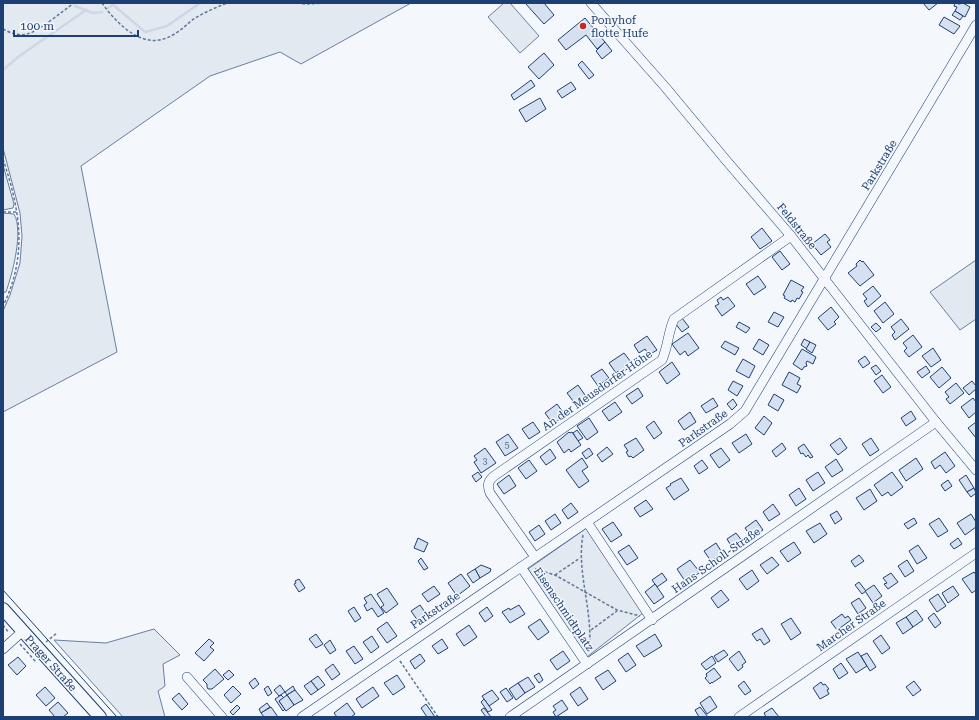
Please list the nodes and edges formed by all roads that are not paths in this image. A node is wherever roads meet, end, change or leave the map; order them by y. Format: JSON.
{"nodes":[{"id":1,"x":591,"y":3,"type":"edge"},
{"id":2,"x":976,"y":26,"type":"edge"},
{"id":3,"x":791,"y":236,"type":"junction"},
{"id":4,"x":824,"y":280,"type":"junction"},
{"id":5,"x":936,"y":422,"type":"junction"},
{"id":6,"x":976,"y":470,"type":"edge"},
{"id":7,"x":588,"y":522,"type":"junction"},
{"id":8,"x":976,"y":553,"type":"edge"},
{"id":9,"x":535,"y":557,"type":"junction"},
{"id":10,"x":521,"y":567,"type":"junction"},
{"id":11,"x":3,"y":610,"type":"edge"},
{"id":12,"x":652,"y":620,"type":"junction"},
{"id":13,"x":23,"y":631,"type":"junction"},
{"id":14,"x":3,"y":649,"type":"edge"},
{"id":15,"x":587,"y":664,"type":"junction"},
{"id":16,"x":187,"y":677,"type":"dead end"},
{"id":17,"x":100,"y":717,"type":"edge"},
{"id":18,"x":222,"y":717,"type":"edge"},
{"id":19,"x":302,"y":717,"type":"edge"},
{"id":20,"x":510,"y":717,"type":"edge"},
{"id":21,"x":739,"y":717,"type":"edge"}],
"edges":[{"from":1,"to":3,"type":"street","name":"Feldstraße"},
{"from":2,"to":4,"type":"street","name":"Parkstraße"},
{"from":3,"to":4,"type":"street","name":"Feldstraße"},
{"from":3,"to":9,"type":"street","name":"An der Meusdorfer Höhe"},
{"from":4,"to":5,"type":"street","name":"Feldstraße"},
{"from":4,"to":7,"type":"street","name":"Parkstraße"},
{"from":5,"to":6,"type":"street","name":"Feldstraße"},
{"from":5,"to":12,"type":"street","name":"Hans-Scholl-Straße"},
{"from":7,"to":9,"type":"street","name":"Parkstraße"},
{"from":7,"to":12,"type":"street"},
{"from":8,"to":21,"type":"street","name":"Marcher Straße"},
{"from":9,"to":10,"type":"street","name":"Parkstraße"},
{"from":10,"to":15,"type":"street","name":"Eisenschmidtplatz"},
{"from":10,"to":19,"type":"street","name":"Parkstraße"},
{"from":11,"to":13,"type":"main road","name":"Prager Straße"},
{"from":12,"to":15,"type":"street","name":"Hans-Scholl-Straße"},
{"from":13,"to":14,"type":"street"},
{"from":13,"to":17,"type":"main road","name":"Prager Straße"},
{"from":15,"to":20,"type":"street","name":"Hans-Scholl-Straße"},
{"from":16,"to":18,"type":"street"}]}
